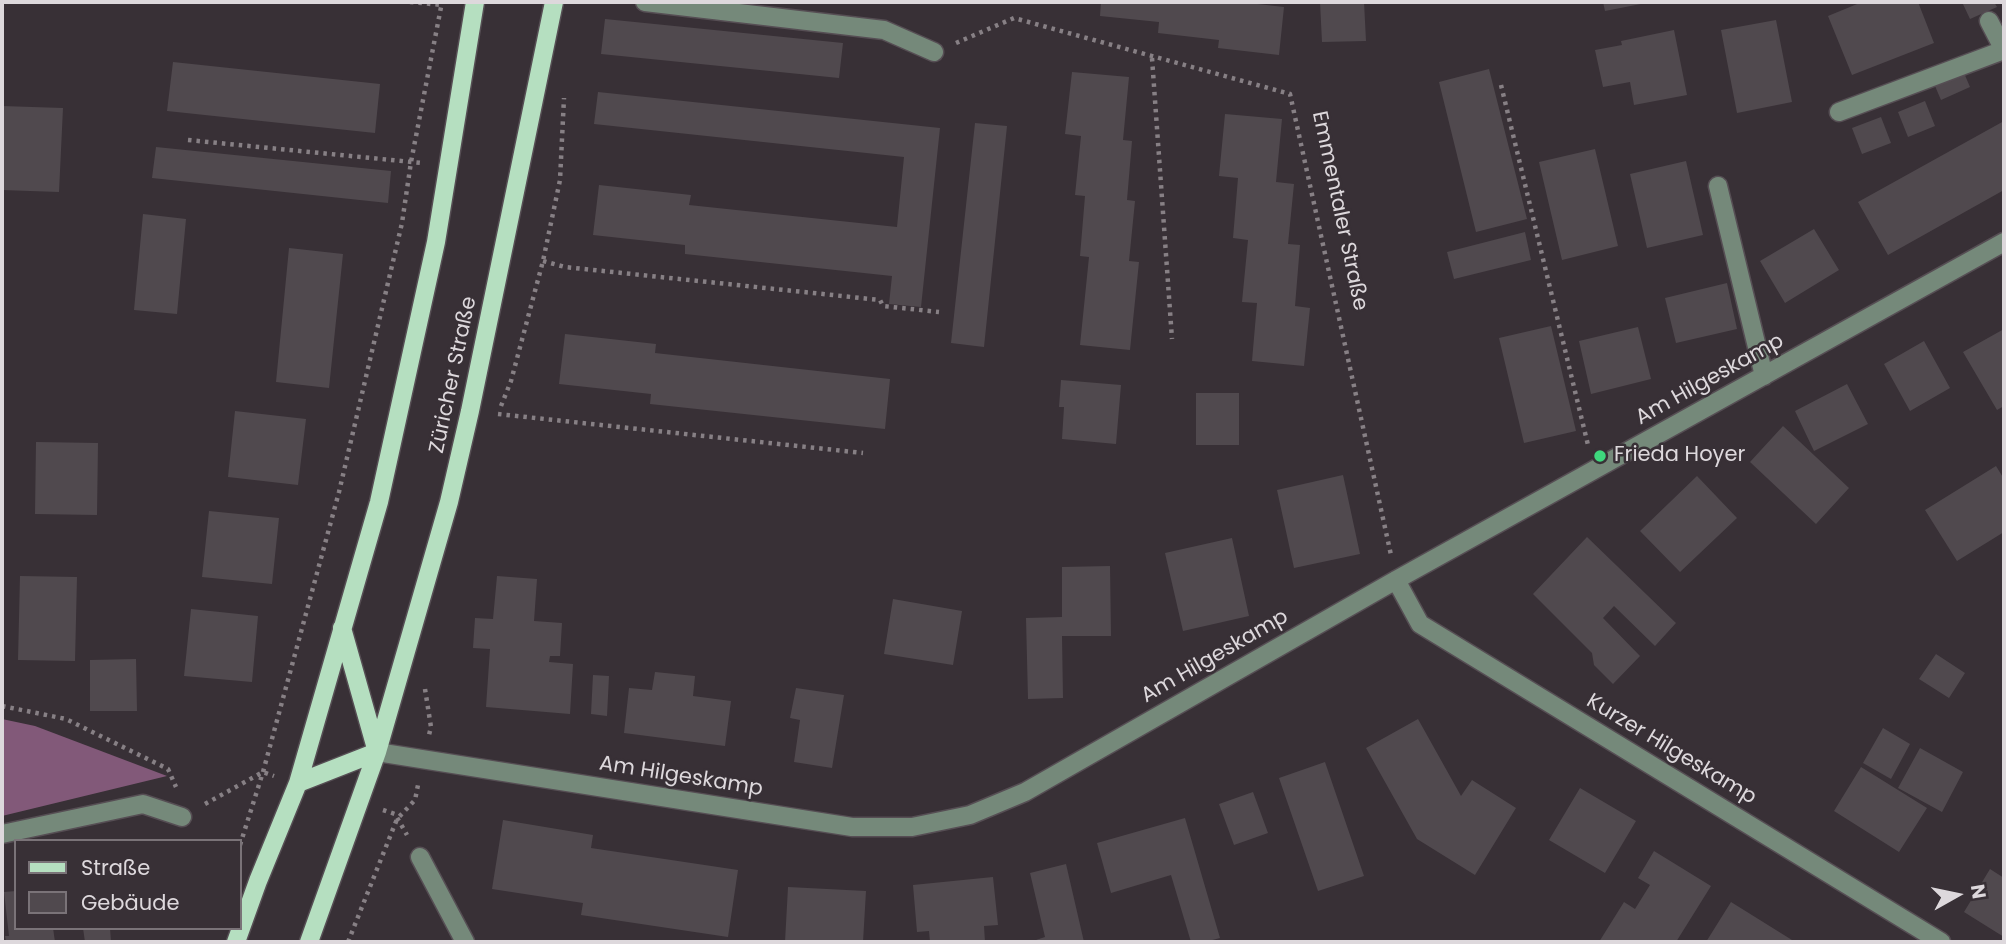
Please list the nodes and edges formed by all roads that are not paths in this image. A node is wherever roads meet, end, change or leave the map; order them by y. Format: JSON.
{"nodes":[{"id":1,"x":554,"y":2,"type":"edge"},
{"id":2,"x":645,"y":2,"type":"edge"},
{"id":3,"x":475,"y":5,"type":"edge"},
{"id":4,"x":1989,"y":21,"type":"dead end"},
{"id":5,"x":2004,"y":50,"type":"edge"},
{"id":6,"x":934,"y":51,"type":"road end"},
{"id":7,"x":1839,"y":112,"type":"dead end"},
{"id":8,"x":1718,"y":186,"type":"dead end"},
{"id":9,"x":2004,"y":242,"type":"edge"},
{"id":10,"x":1763,"y":376,"type":"junction"},
{"id":11,"x":1396,"y":580,"type":"junction"},
{"id":12,"x":342,"y":628,"type":"junction"},
{"id":13,"x":377,"y":752,"type":"junction"},
{"id":14,"x":298,"y":783,"type":"junction"},
{"id":15,"x":182,"y":817,"type":"road end"},
{"id":16,"x":2,"y":834,"type":"edge"},
{"id":17,"x":420,"y":858,"type":"dead end"},
{"id":18,"x":242,"y":925,"type":"edge"},
{"id":19,"x":309,"y":942,"type":"edge"},
{"id":20,"x":465,"y":942,"type":"edge"},
{"id":21,"x":1941,"y":942,"type":"edge"}],
"edges":[{"from":1,"to":13,"type":"main road","name":"Züricher Straße"},
{"from":2,"to":6,"type":"street"},
{"from":3,"to":12,"type":"main road"},
{"from":4,"to":5,"type":"street"},
{"from":5,"to":7,"type":"street"},
{"from":8,"to":10,"type":"street"},
{"from":9,"to":10,"type":"street","name":"Am Hilgeskamp"},
{"from":10,"to":11,"type":"street","name":"Am Hilgeskamp"},
{"from":11,"to":13,"type":"street","name":"Am Hilgeskamp"},
{"from":11,"to":21,"type":"street","name":"Kurzer Hilgeskamp"},
{"from":12,"to":13,"type":"main road"},
{"from":12,"to":14,"type":"main road"},
{"from":13,"to":14,"type":"main road"},
{"from":13,"to":19,"type":"main road","name":"Züricher Straße"},
{"from":14,"to":18,"type":"main road"},
{"from":15,"to":16,"type":"street"},
{"from":17,"to":20,"type":"street"}]}
